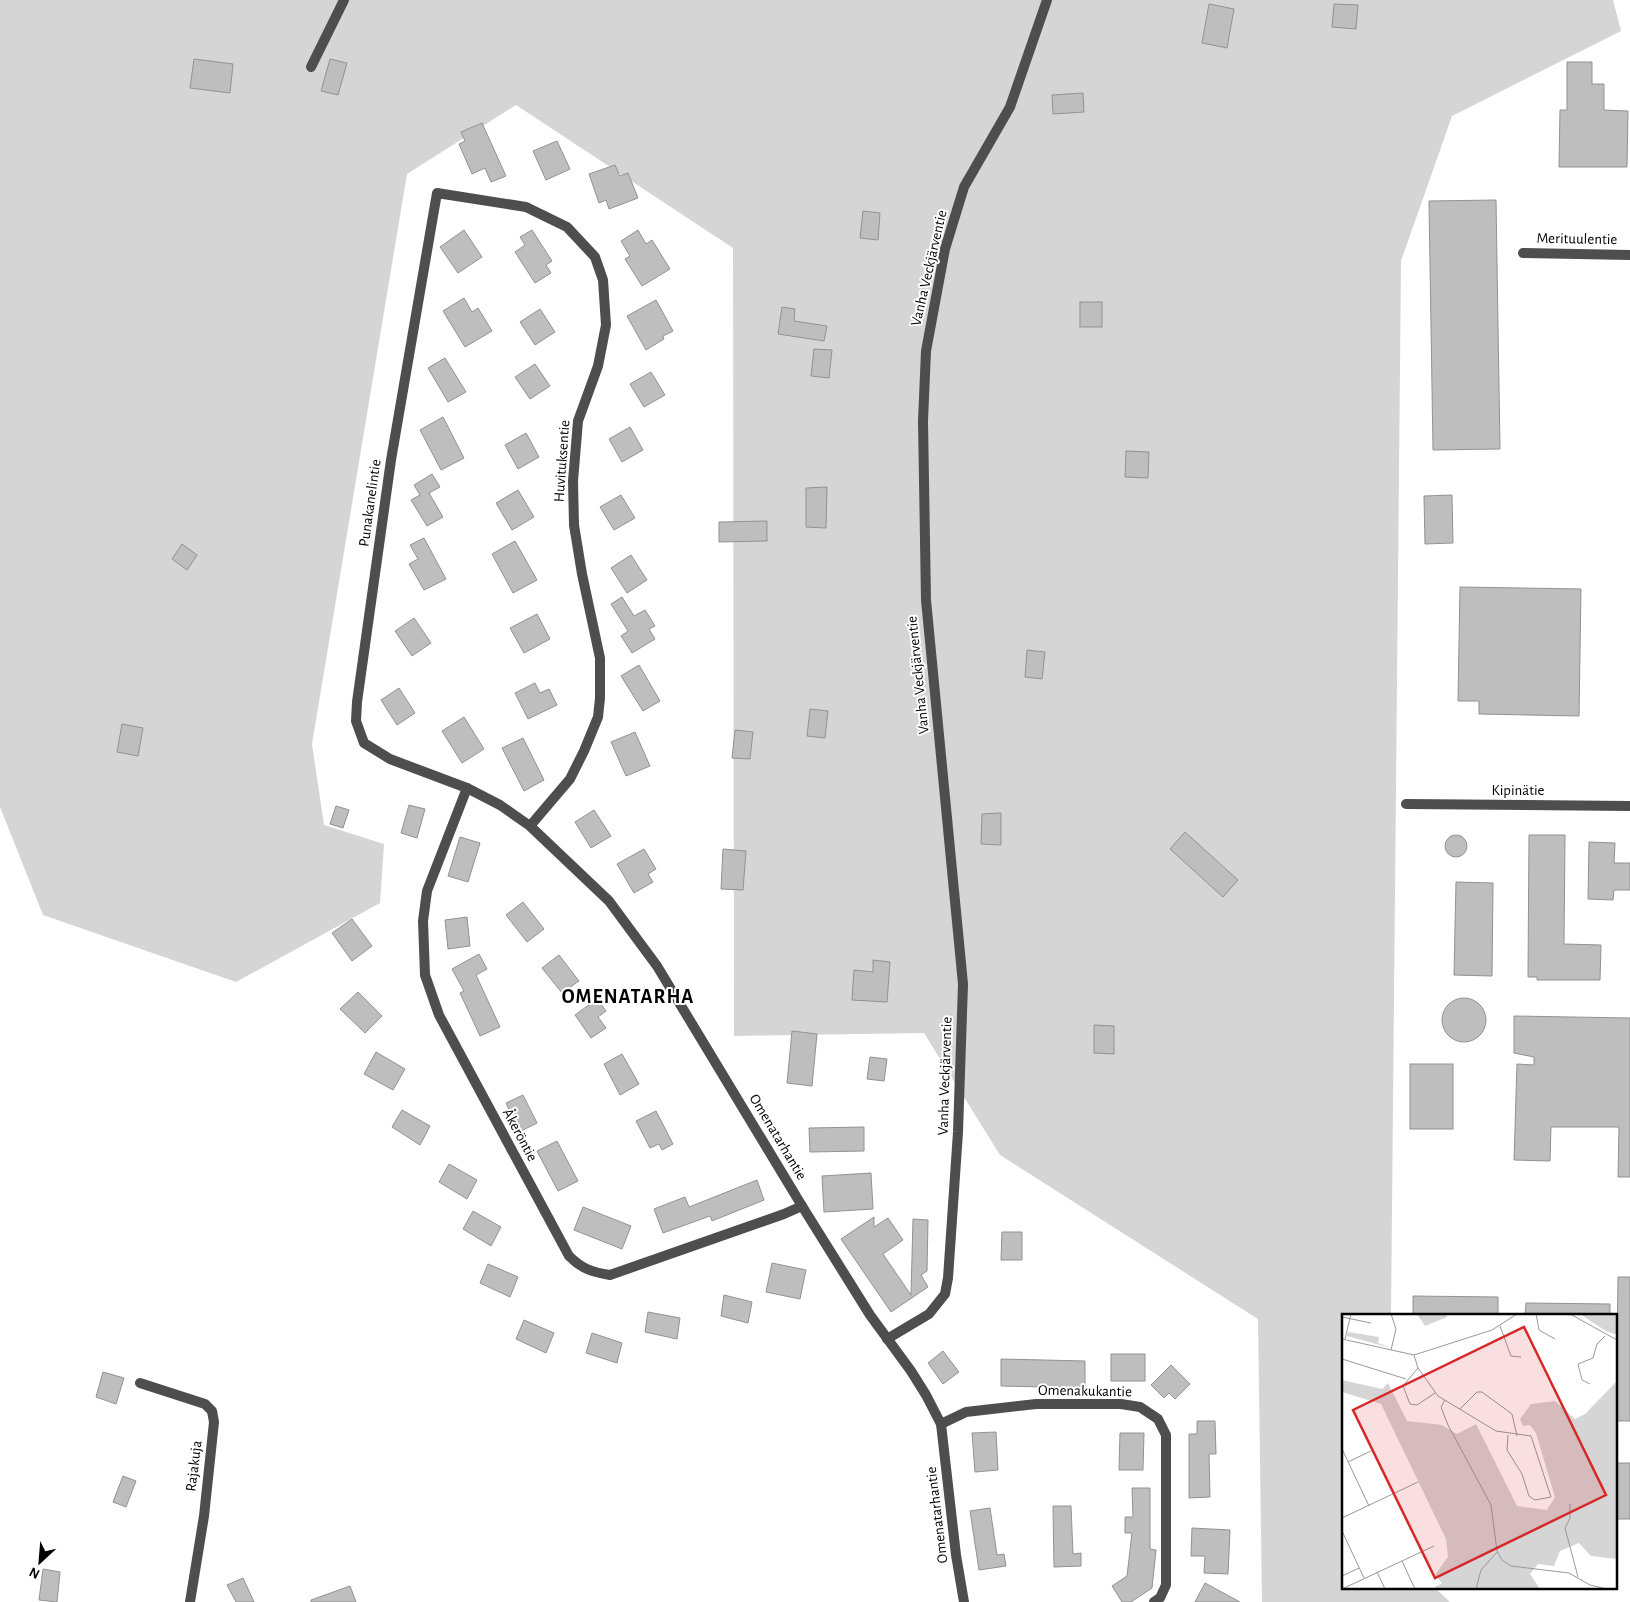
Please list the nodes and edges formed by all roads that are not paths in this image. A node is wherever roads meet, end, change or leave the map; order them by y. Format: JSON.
{"nodes":[{"id":1,"x":344,"y":0,"type":"edge"},
{"id":2,"x":1047,"y":0,"type":"edge"},
{"id":3,"x":311,"y":67,"type":"dead end"},
{"id":4,"x":437,"y":193,"type":"joint"},
{"id":5,"x":1523,"y":253,"type":"dead end"},
{"id":6,"x":1630,"y":255,"type":"edge"},
{"id":7,"x":432,"y":774,"type":"joint"},
{"id":8,"x":467,"y":788,"type":"junction"},
{"id":9,"x":1406,"y":804,"type":"dead end"},
{"id":10,"x":1630,"y":806,"type":"edge"},
{"id":11,"x":530,"y":826,"type":"junction"},
{"id":12,"x":802,"y":1206,"type":"junction"},
{"id":13,"x":887,"y":1339,"type":"junction"},
{"id":14,"x":140,"y":1383,"type":"dead end"},
{"id":15,"x":941,"y":1424,"type":"junction"},
{"id":16,"x":190,"y":1602,"type":"edge"},
{"id":17,"x":964,"y":1602,"type":"edge"},
{"id":18,"x":1154,"y":1602,"type":"edge"}],
"edges":[{"from":1,"to":3,"type":"street"},
{"from":2,"to":13,"type":"street","name":"Vanha Veckjärventie"},
{"from":4,"to":7,"type":"street","name":"Punakanelintie"},
{"from":4,"to":11,"type":"street","name":"Huvituksentie"},
{"from":5,"to":6,"type":"street","name":"Merituulentie"},
{"from":7,"to":8,"type":"street","name":"Omenatarhantie"},
{"from":8,"to":11,"type":"street","name":"Omenatarhantie"},
{"from":8,"to":12,"type":"street","name":"Åkeröntie"},
{"from":9,"to":10,"type":"street","name":"Kipinätie"},
{"from":11,"to":12,"type":"street","name":"Omenatarhantie"},
{"from":12,"to":13,"type":"street","name":"Omenatarhantie"},
{"from":13,"to":15,"type":"street","name":"Omenatarhantie"},
{"from":14,"to":16,"type":"street","name":"Rajakuja"},
{"from":15,"to":17,"type":"street","name":"Omenatarhantie"},
{"from":15,"to":18,"type":"street","name":"Omenakukantie"}]}
